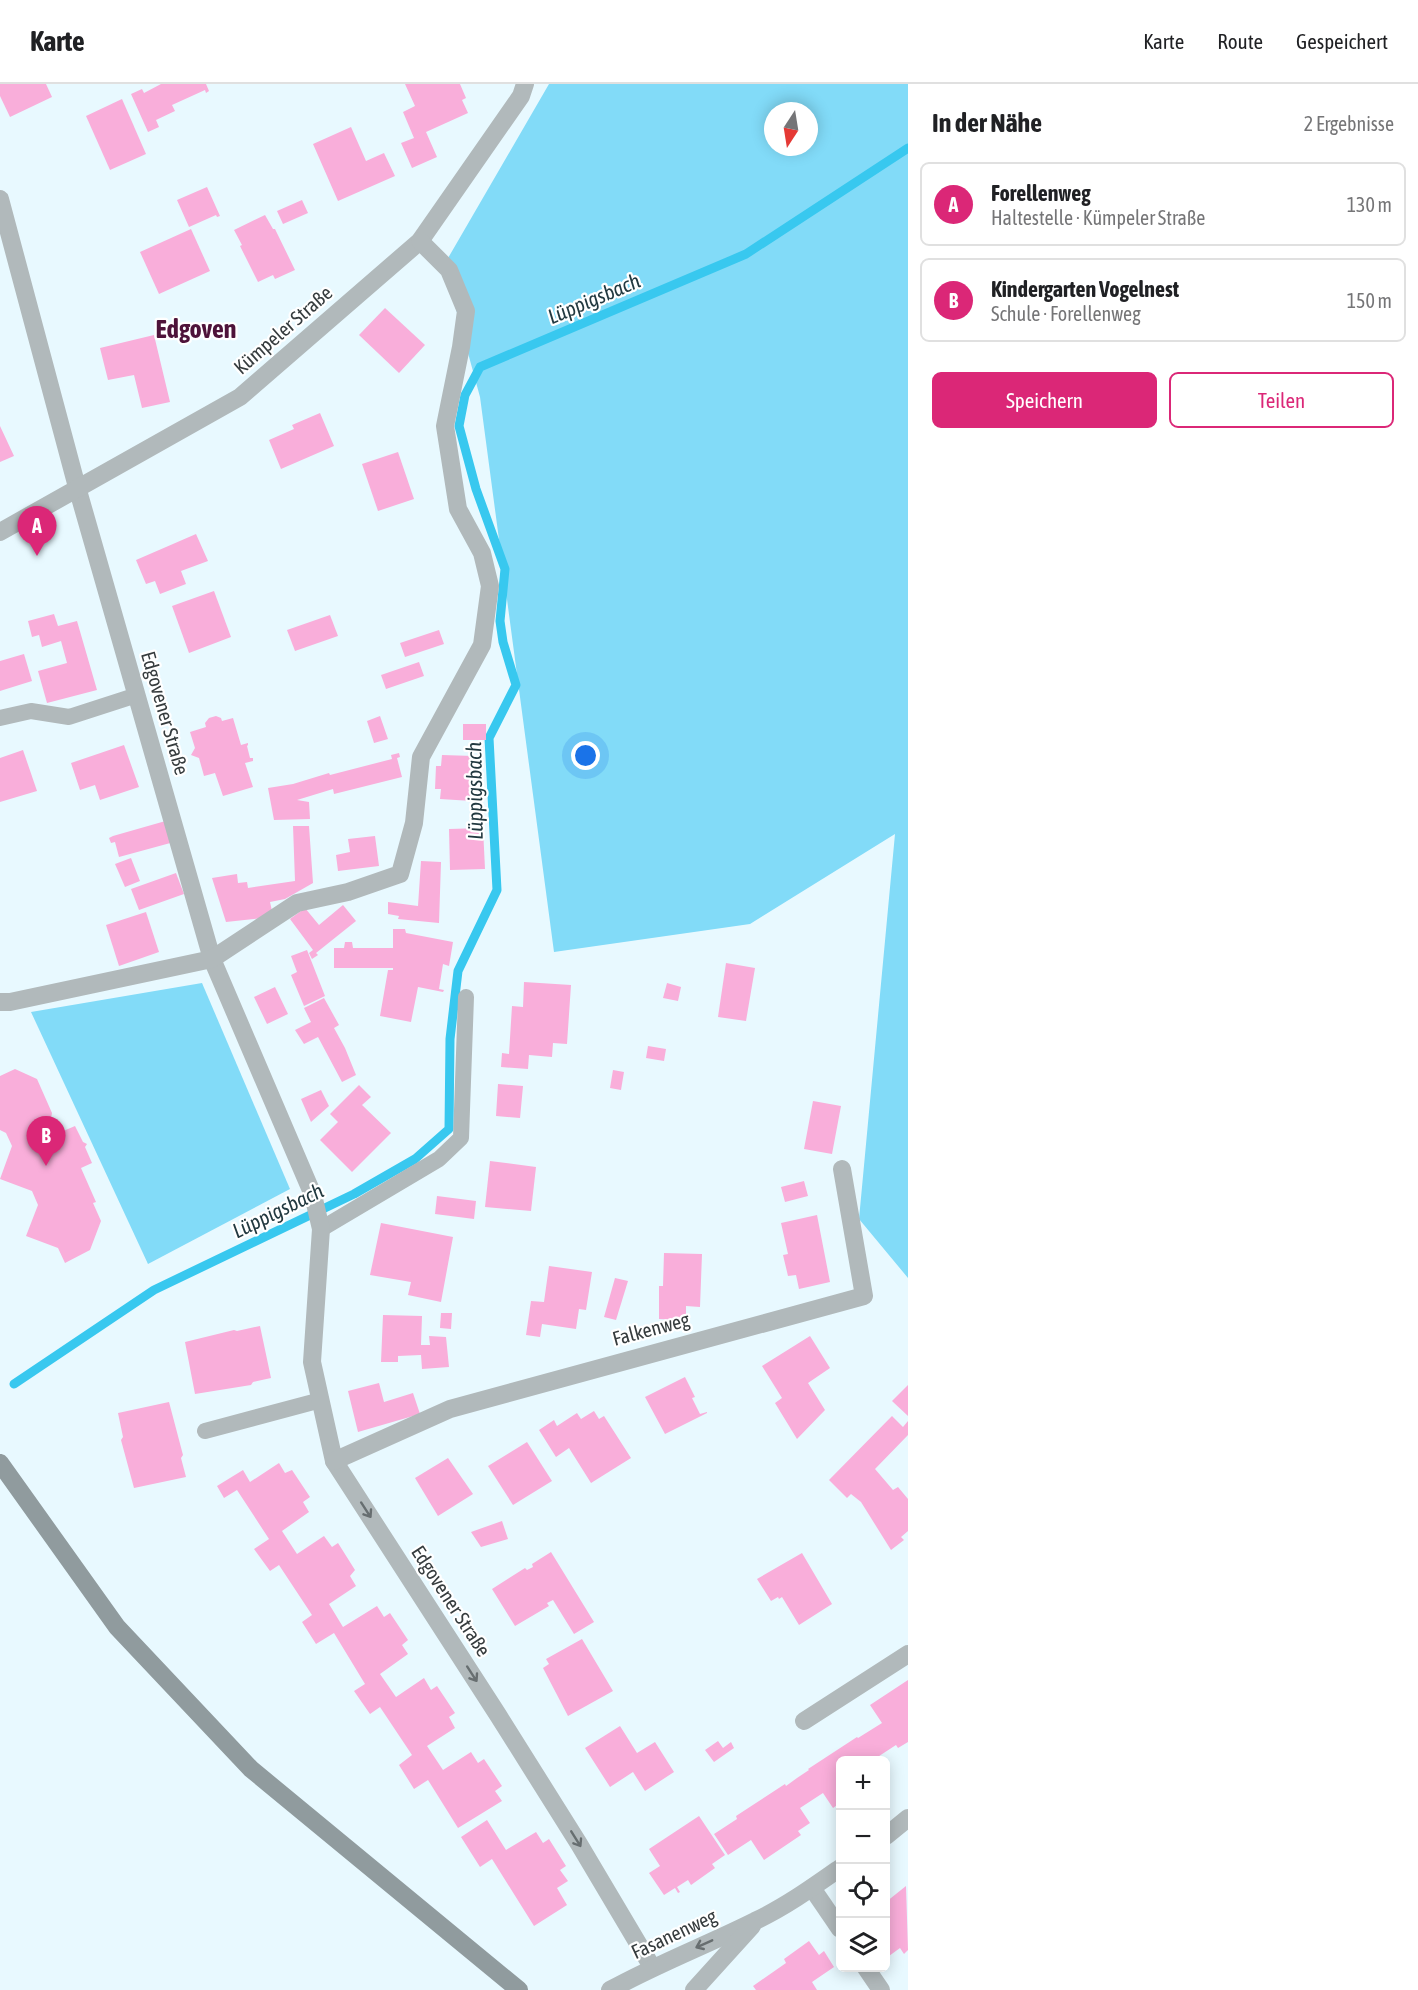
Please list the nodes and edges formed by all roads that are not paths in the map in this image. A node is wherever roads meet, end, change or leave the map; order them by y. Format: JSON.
{"nodes":[{"id":1,"x":525,"y":84,"type":"edge"},
{"id":2,"x":0,"y":199,"type":"edge"},
{"id":3,"x":420,"y":241,"type":"junction"},
{"id":4,"x":77,"y":487,"type":"junction"},
{"id":5,"x":0,"y":532,"type":"edge"},
{"id":6,"x":137,"y":695,"type":"junction"},
{"id":7,"x":0,"y":718,"type":"edge"},
{"id":8,"x":212,"y":959,"type":"junction"},
{"id":9,"x":466,"y":997,"type":"dead end"},
{"id":10,"x":0,"y":1002,"type":"edge"},
{"id":11,"x":842,"y":1169,"type":"dead end"},
{"id":12,"x":321,"y":1228,"type":"junction"},
{"id":13,"x":321,"y":1400,"type":"junction"},
{"id":14,"x":204,"y":1431,"type":"dead end"},
{"id":15,"x":334,"y":1461,"type":"junction"},
{"id":16,"x":0,"y":1463,"type":"edge"},
{"id":17,"x":908,"y":1654,"type":"edge"},
{"id":18,"x":804,"y":1721,"type":"dead end"},
{"id":19,"x":908,"y":1818,"type":"edge"},
{"id":20,"x":890,"y":1832,"type":"edge"},
{"id":21,"x":836,"y":1871,"type":"edge"},
{"id":22,"x":812,"y":1888,"type":"junction"},
{"id":23,"x":757,"y":1920,"type":"junction"},
{"id":24,"x":836,"y":1923,"type":"edge"},
{"id":25,"x":652,"y":1967,"type":"junction"},
{"id":26,"x":869,"y":1972,"type":"edge"},
{"id":27,"x":697,"y":1988,"type":"edge"},
{"id":28,"x":519,"y":1990,"type":"edge"},
{"id":29,"x":610,"y":1990,"type":"edge"},
{"id":30,"x":881,"y":1990,"type":"edge"}],
"edges":[{"from":1,"to":3,"type":"street","name":"Kümpeler Straße"},
{"from":2,"to":4,"type":"street","name":"Edgovener Straße"},
{"from":3,"to":4,"type":"street","name":"Kümpeler Straße"},
{"from":3,"to":8,"type":"street"},
{"from":4,"to":5,"type":"street","name":"Kümpeler Straße"},
{"from":4,"to":6,"type":"street","name":"Edgovener Straße"},
{"from":6,"to":7,"type":"lane"},
{"from":6,"to":8,"type":"street","name":"Edgovener Straße"},
{"from":8,"to":10,"type":"street"},
{"from":8,"to":12,"type":"street","name":"Edgovener Straße"},
{"from":9,"to":12,"type":"lane"},
{"from":11,"to":15,"type":"street","name":"Falkenweg"},
{"from":12,"to":13,"type":"street","name":"Edgovener Straße"},
{"from":13,"to":14,"type":"lane"},
{"from":13,"to":15,"type":"street","name":"Edgovener Straße"},
{"from":15,"to":25,"type":"street","name":"Edgovener Straße","one_way":true},
{"from":16,"to":28,"type":"main road"},
{"from":17,"to":18,"type":"street"},
{"from":19,"to":20,"type":"street"},
{"from":21,"to":22,"type":"street","name":"Fasanenweg"},
{"from":22,"to":23,"type":"street","name":"Fasanenweg"},
{"from":22,"to":24,"type":"street"},
{"from":23,"to":25,"type":"street","name":"Fasanenweg","one_way":true},
{"from":23,"to":27,"type":"street","name":"Fasanenweg"},
{"from":25,"to":29,"type":"street","name":"Fasanenweg"},
{"from":26,"to":30,"type":"street"}]}
